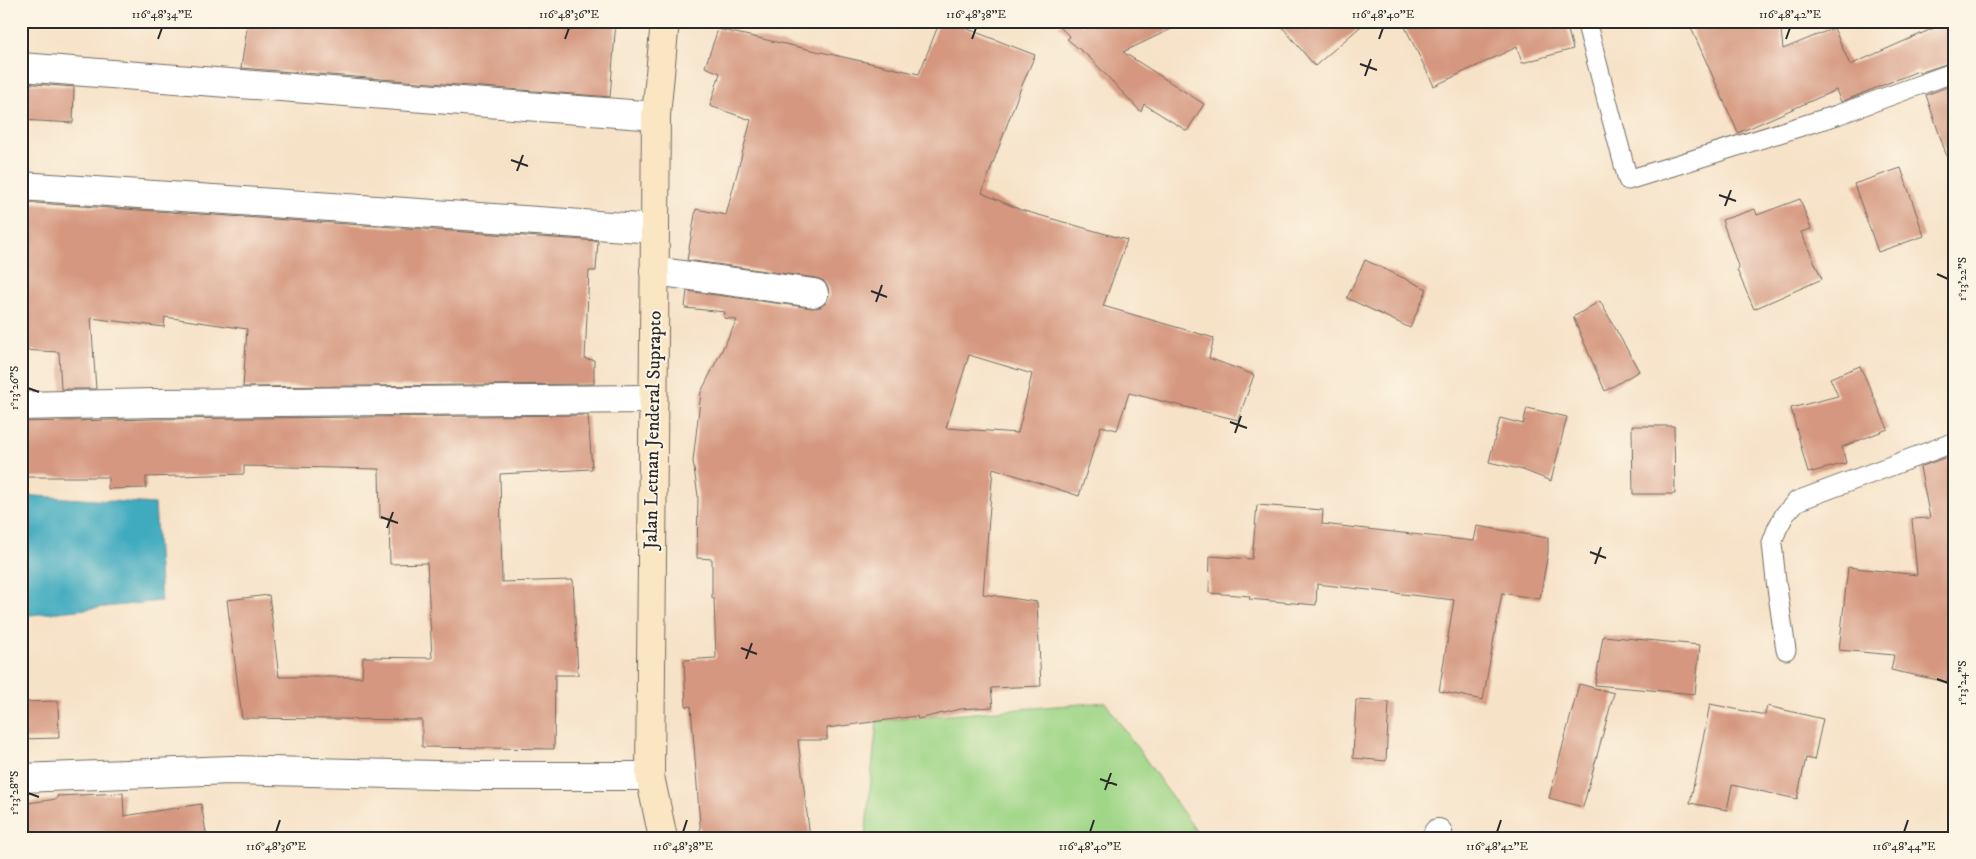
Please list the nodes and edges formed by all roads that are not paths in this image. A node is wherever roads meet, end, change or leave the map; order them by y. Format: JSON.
{"nodes":[{"id":1,"x":665,"y":21,"type":"edge"},
{"id":2,"x":1586,"y":21,"type":"edge"},
{"id":3,"x":21,"y":67,"type":"edge"},
{"id":4,"x":1955,"y":72,"type":"edge"},
{"id":5,"x":656,"y":116,"type":"junction"},
{"id":6,"x":21,"y":186,"type":"edge"},
{"id":7,"x":655,"y":229,"type":"junction"},
{"id":8,"x":654,"y":271,"type":"junction"},
{"id":9,"x":814,"y":293,"type":"dead end"},
{"id":10,"x":653,"y":399,"type":"junction"},
{"id":11,"x":21,"y":406,"type":"edge"},
{"id":12,"x":1955,"y":442,"type":"edge"},
{"id":13,"x":1786,"y":650,"type":"dead end"},
{"id":14,"x":650,"y":776,"type":"junction"},
{"id":15,"x":21,"y":778,"type":"edge"},
{"id":16,"x":663,"y":838,"type":"edge"}],
"edges":[{"from":1,"to":5,"type":"main road","name":"Jalan Letnan Jenderal Suprapto"},
{"from":2,"to":4,"type":"lane"},
{"from":3,"to":5,"type":"street"},
{"from":5,"to":7,"type":"main road","name":"Jalan Letnan Jenderal Suprapto"},
{"from":6,"to":7,"type":"street"},
{"from":7,"to":8,"type":"main road","name":"Jalan Letnan Jenderal Suprapto"},
{"from":8,"to":9,"type":"street"},
{"from":8,"to":10,"type":"main road","name":"Jalan Letnan Jenderal Suprapto"},
{"from":10,"to":11,"type":"street"},
{"from":10,"to":14,"type":"main road","name":"Jalan Letnan Jenderal Suprapto"},
{"from":12,"to":13,"type":"lane"},
{"from":14,"to":15,"type":"street"},
{"from":14,"to":16,"type":"main road","name":"Jalan Letnan Jenderal Suprapto"}]}
